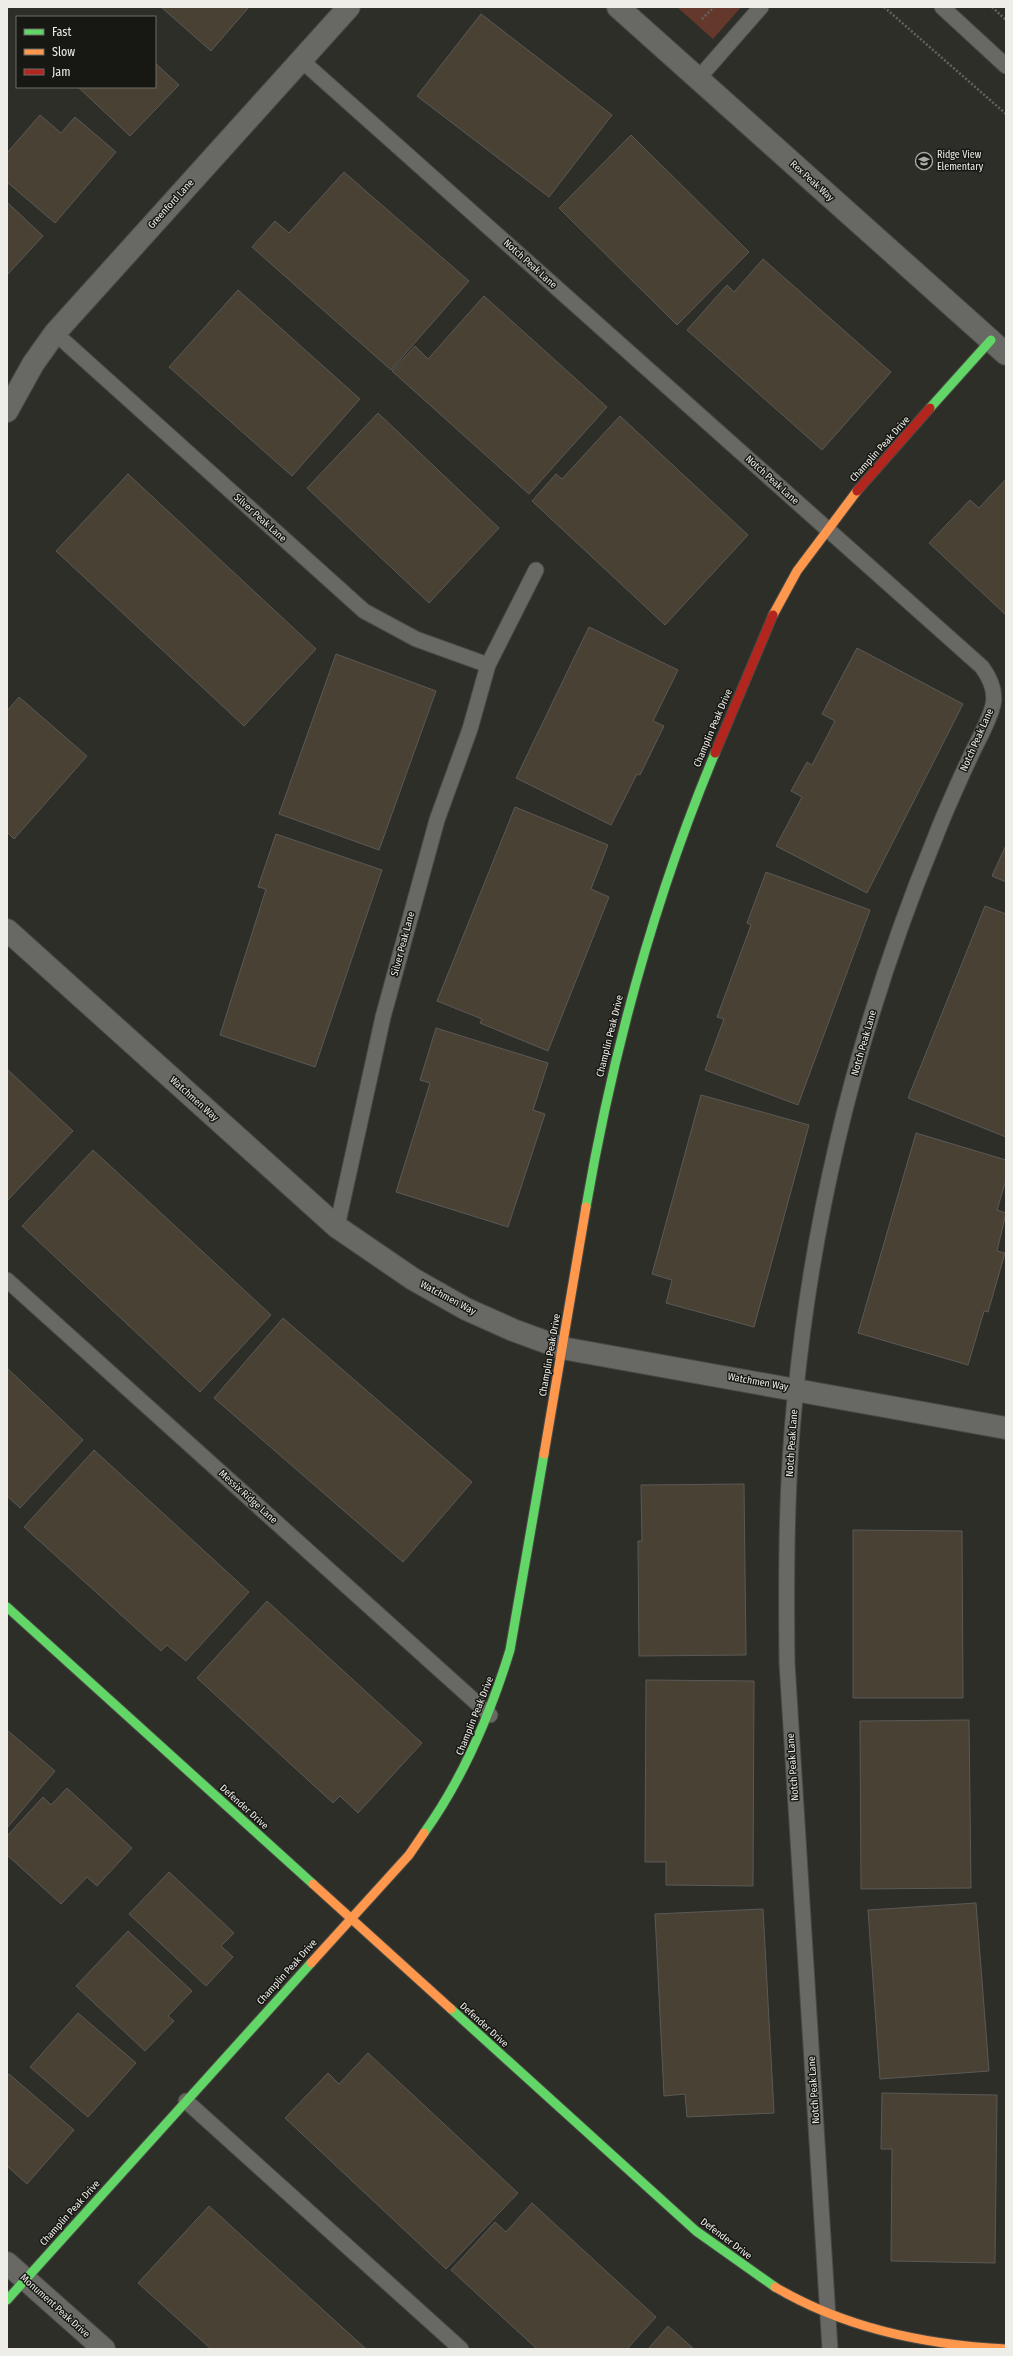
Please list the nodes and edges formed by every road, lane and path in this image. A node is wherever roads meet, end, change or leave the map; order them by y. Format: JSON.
{"nodes":[{"id":1,"x":349,"y":7,"type":"edge"},
{"id":2,"x":618,"y":7,"type":"edge"},
{"id":3,"x":714,"y":7,"type":"edge"},
{"id":4,"x":761,"y":7,"type":"edge"},
{"id":5,"x":884,"y":7,"type":"edge"},
{"id":6,"x":942,"y":7,"type":"edge"},
{"id":7,"x":992,"y":7,"type":"edge"},
{"id":8,"x":702,"y":19,"type":"dead end"},
{"id":9,"x":1006,"y":20,"type":"edge"},
{"id":10,"x":301,"y":60,"type":"junction"},
{"id":11,"x":1006,"y":66,"type":"edge"},
{"id":12,"x":697,"y":80,"type":"junction"},
{"id":13,"x":1006,"y":114,"type":"edge"},
{"id":14,"x":55,"y":333,"type":"junction"},
{"id":15,"x":998,"y":347,"type":"edge"},
{"id":16,"x":7,"y":411,"type":"edge"},
{"id":17,"x":827,"y":529,"type":"junction"},
{"id":18,"x":536,"y":570,"type":"dead end"},
{"id":19,"x":488,"y":665,"type":"junction"},
{"id":20,"x":7,"y":930,"type":"edge"},
{"id":21,"x":337,"y":1227,"type":"junction"},
{"id":22,"x":7,"y":1280,"type":"edge"},
{"id":23,"x":562,"y":1348,"type":"junction"},
{"id":24,"x":796,"y":1389,"type":"junction"},
{"id":25,"x":1006,"y":1428,"type":"edge"},
{"id":26,"x":7,"y":1607,"type":"edge"},
{"id":27,"x":490,"y":1715,"type":"junction"},
{"id":28,"x":350,"y":1919,"type":"junction"},
{"id":29,"x":186,"y":2101,"type":"junction"},
{"id":30,"x":7,"y":2263,"type":"edge"},
{"id":31,"x":25,"y":2279,"type":"junction"},
{"id":32,"x":7,"y":2300,"type":"edge"},
{"id":33,"x":828,"y":2314,"type":"junction"},
{"id":34,"x":104,"y":2349,"type":"edge"},
{"id":35,"x":461,"y":2349,"type":"edge"},
{"id":36,"x":830,"y":2349,"type":"edge"},
{"id":37,"x":1006,"y":2349,"type":"edge"}],
"edges":[{"from":1,"to":10,"type":"street","name":"Greenford Lane"},
{"from":2,"to":12,"type":"street","name":"Rex Peak Way"},
{"from":3,"to":8,"type":"path"},
{"from":4,"to":12,"type":"lane"},
{"from":5,"to":13,"type":"path"},
{"from":6,"to":11,"type":"lane"},
{"from":7,"to":9,"type":"path"},
{"from":10,"to":14,"type":"street","name":"Greenford Lane"},
{"from":10,"to":17,"type":"lane","name":"Notch Peak Lane"},
{"from":12,"to":15,"type":"street","name":"Rex Peak Way"},
{"from":14,"to":16,"type":"street","name":"Greenford Lane"},
{"from":14,"to":19,"type":"lane","name":"Silver Peak Lane"},
{"from":15,"to":17,"type":"street","name":"Champlin Peak Drive"},
{"from":17,"to":23,"type":"street","name":"Champlin Peak Drive"},
{"from":17,"to":24,"type":"lane","name":"Notch Peak Lane"},
{"from":18,"to":19,"type":"lane","name":"Silver Peak Lane"},
{"from":19,"to":21,"type":"lane","name":"Silver Peak Lane"},
{"from":20,"to":21,"type":"street","name":"Watchmen Way"},
{"from":21,"to":23,"type":"street","name":"Watchmen Way"},
{"from":22,"to":27,"type":"lane","name":"Messix Ridge Lane"},
{"from":23,"to":24,"type":"street","name":"Watchmen Way"},
{"from":23,"to":27,"type":"street","name":"Champlin Peak Drive"},
{"from":24,"to":25,"type":"street","name":"Watchmen Way"},
{"from":24,"to":33,"type":"lane","name":"Notch Peak Lane"},
{"from":26,"to":28,"type":"street","name":"Defender Drive"},
{"from":27,"to":28,"type":"street","name":"Champlin Peak Drive"},
{"from":28,"to":29,"type":"street","name":"Champlin Peak Drive"},
{"from":28,"to":33,"type":"street","name":"Defender Drive"},
{"from":29,"to":31,"type":"street","name":"Champlin Peak Drive"},
{"from":29,"to":35,"type":"lane"},
{"from":30,"to":31,"type":"street","name":"Monument Peak Drive"},
{"from":31,"to":32,"type":"street","name":"Champlin Peak Drive"},
{"from":31,"to":34,"type":"street","name":"Monument Peak Drive"},
{"from":33,"to":36,"type":"lane","name":"Notch Peak Lane"},
{"from":33,"to":37,"type":"street","name":"Defender Drive"}]}
